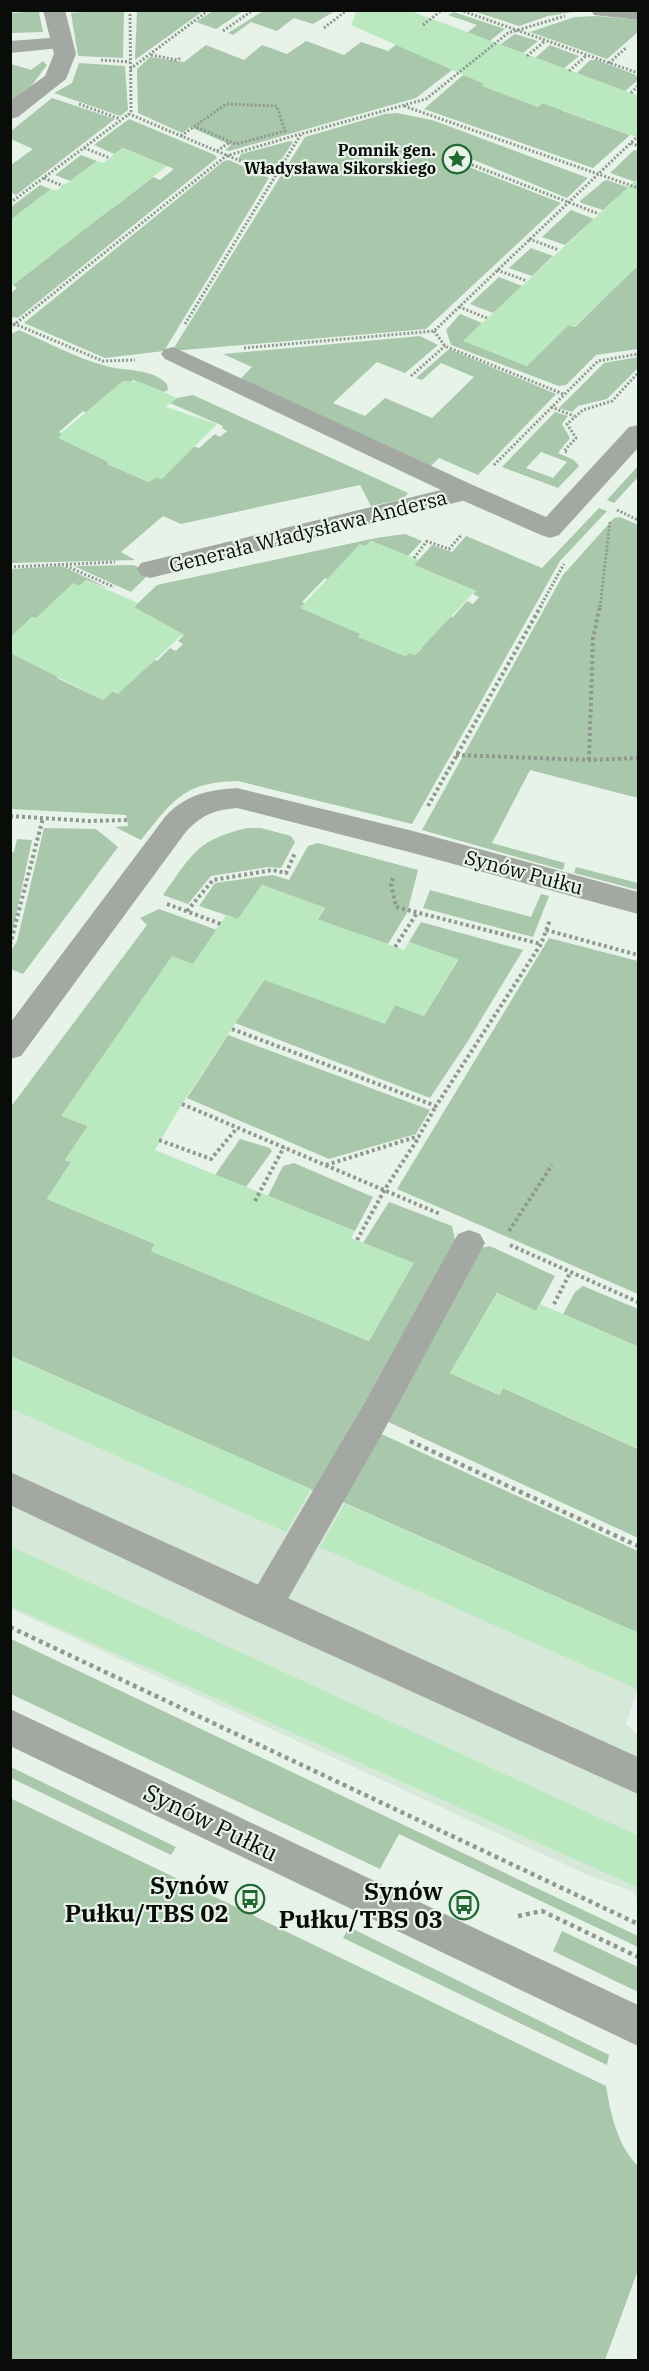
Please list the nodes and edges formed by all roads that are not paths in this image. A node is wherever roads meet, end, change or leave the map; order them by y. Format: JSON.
{"nodes":[{"id":1,"x":54,"y":10,"type":"edge"},
{"id":2,"x":601,"y":11,"type":"edge"},
{"id":3,"x":639,"y":14,"type":"edge"},
{"id":4,"x":63,"y":43,"type":"junction"},
{"id":5,"x":10,"y":47,"type":"edge"},
{"id":6,"x":10,"y":112,"type":"edge"},
{"id":7,"x":169,"y":355,"type":"road end"},
{"id":8,"x":639,"y":433,"type":"edge"},
{"id":9,"x":466,"y":492,"type":"junction"},
{"id":10,"x":150,"y":569,"type":"dead end"},
{"id":11,"x":639,"y":903,"type":"edge"},
{"id":12,"x":10,"y":1047,"type":"edge"},
{"id":13,"x":469,"y":1243,"type":"dead end"},
{"id":14,"x":10,"y":1488,"type":"edge"},
{"id":15,"x":264,"y":1607,"type":"junction"},
{"id":16,"x":10,"y":1726,"type":"edge"},
{"id":17,"x":639,"y":1776,"type":"edge"},
{"id":18,"x":639,"y":2026,"type":"edge"}],
"edges":[{"from":1,"to":4,"type":"street"},
{"from":2,"to":3,"type":"lane"},
{"from":4,"to":5,"type":"lane"},
{"from":4,"to":6,"type":"street"},
{"from":7,"to":9,"type":"lane","name":"Generała Władysława Andersa"},
{"from":8,"to":9,"type":"street","name":"Generała Władysława Andersa"},
{"from":9,"to":10,"type":"lane","name":"Generała Władysława Andersa"},
{"from":11,"to":12,"type":"street","name":"Synów Pułku"},
{"from":13,"to":15,"type":"lane"},
{"from":14,"to":15,"type":"street"},
{"from":15,"to":17,"type":"street"},
{"from":16,"to":18,"type":"street","name":"Synów Pułku"}]}
